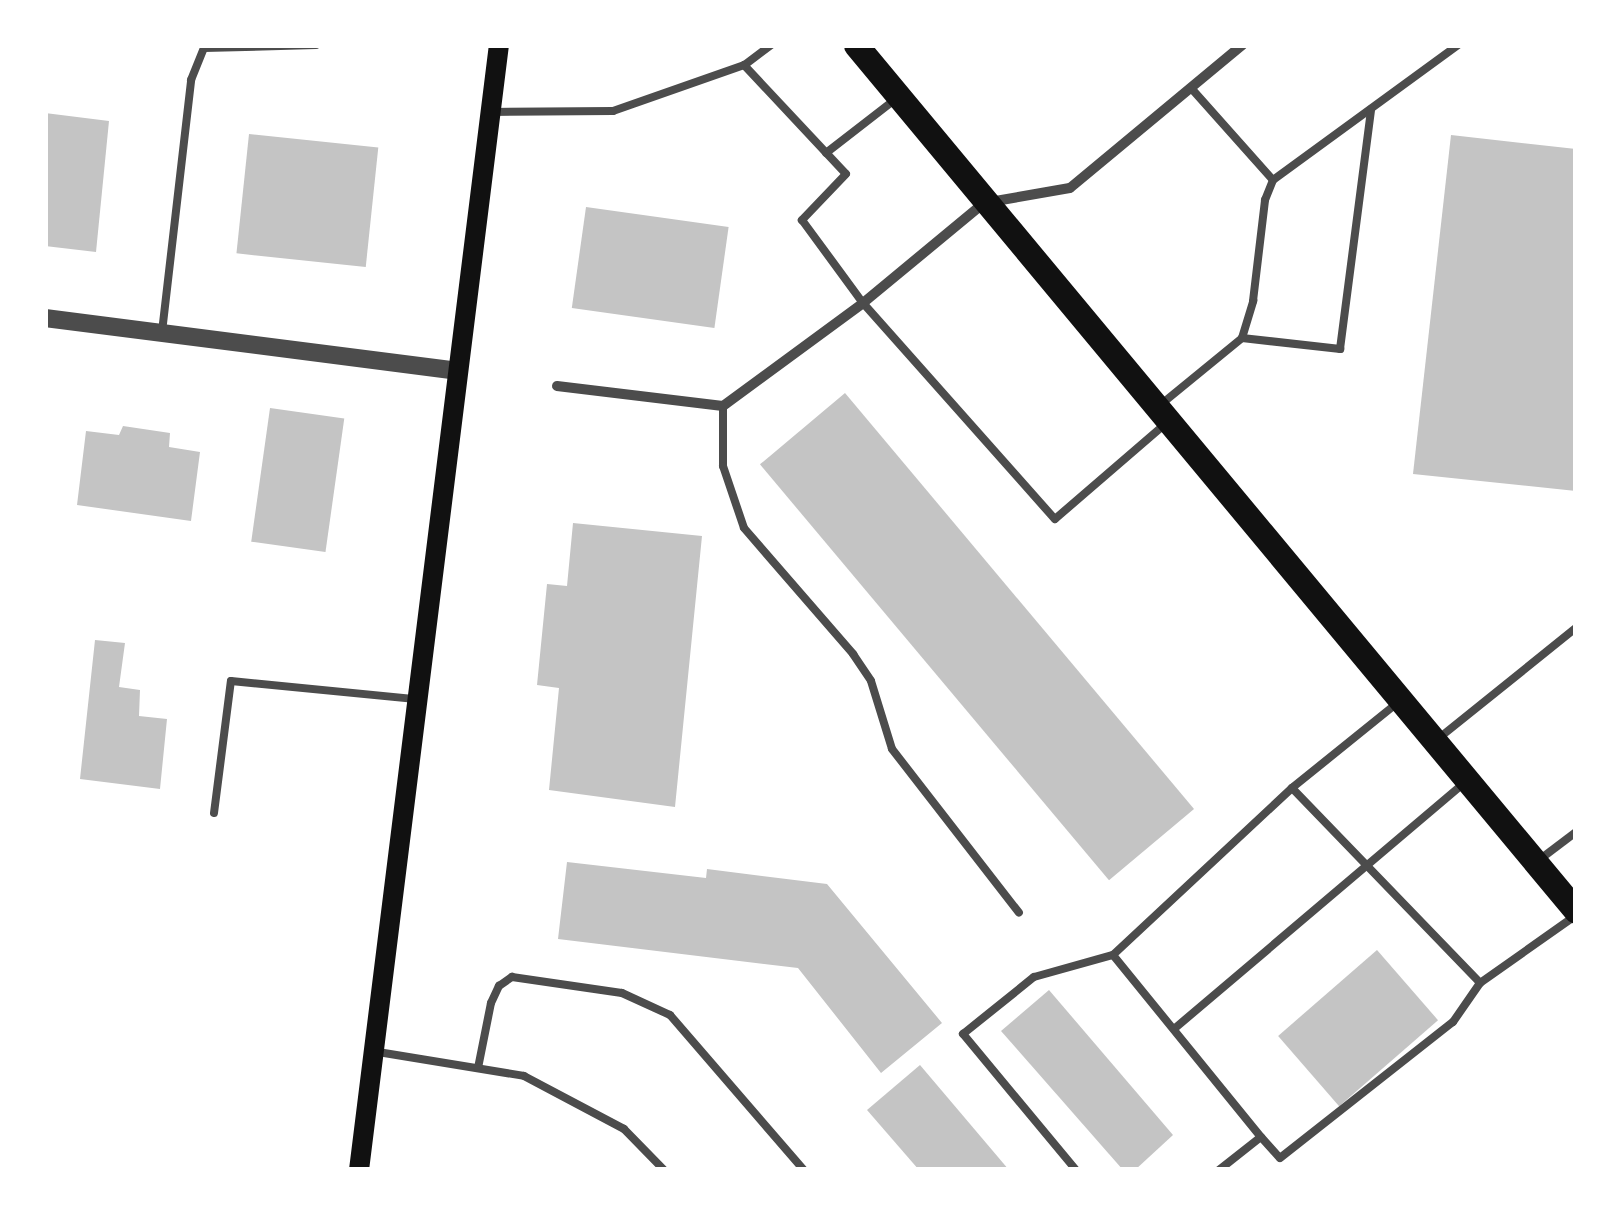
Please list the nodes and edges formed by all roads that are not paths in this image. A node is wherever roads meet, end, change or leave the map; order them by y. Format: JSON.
{"nodes":[{"id":1,"x":316,"y":45,"type":"edge"},
{"id":2,"x":499,"y":45,"type":"edge"},
{"id":3,"x":770,"y":45,"type":"edge"},
{"id":4,"x":856,"y":45,"type":"edge"},
{"id":5,"x":1242,"y":45,"type":"edge"},
{"id":6,"x":1458,"y":45,"type":"edge"},
{"id":7,"x":204,"y":46,"type":"edge"},
{"id":8,"x":744,"y":65,"type":"junction"},
{"id":9,"x":1190,"y":88,"type":"junction"},
{"id":10,"x":898,"y":97,"type":"junction"},
{"id":11,"x":1371,"y":109,"type":"junction"},
{"id":12,"x":492,"y":112,"type":"junction"},
{"id":13,"x":826,"y":154,"type":"junction"},
{"id":14,"x":1273,"y":180,"type":"junction"},
{"id":15,"x":984,"y":203,"type":"junction"},
{"id":16,"x":862,"y":302,"type":"junction"},
{"id":17,"x":45,"y":318,"type":"edge"},
{"id":18,"x":162,"y":332,"type":"junction"},
{"id":19,"x":1242,"y":338,"type":"junction"},
{"id":20,"x":459,"y":371,"type":"junction"},
{"id":21,"x":556,"y":386,"type":"dead end"},
{"id":22,"x":723,"y":406,"type":"junction"},
{"id":23,"x":1162,"y":416,"type":"junction"},
{"id":24,"x":1576,"y":628,"type":"edge"},
{"id":25,"x":418,"y":700,"type":"junction"},
{"id":26,"x":1400,"y":701,"type":"junction"},
{"id":27,"x":1434,"y":741,"type":"junction"},
{"id":28,"x":1467,"y":781,"type":"junction"},
{"id":29,"x":1292,"y":788,"type":"junction"},
{"id":30,"x":214,"y":814,"type":"dead end"},
{"id":31,"x":1576,"y":832,"type":"edge"},
{"id":32,"x":1536,"y":863,"type":"junction"},
{"id":33,"x":1367,"y":864,"type":"junction"},
{"id":34,"x":1018,"y":913,"type":"dead end"},
{"id":35,"x":1576,"y":913,"type":"edge"},
{"id":36,"x":1112,"y":955,"type":"junction"},
{"id":37,"x":1480,"y":983,"type":"junction"},
{"id":38,"x":1174,"y":1029,"type":"junction"},
{"id":39,"x":374,"y":1051,"type":"junction"},
{"id":40,"x":478,"y":1068,"type":"junction"},
{"id":41,"x":1260,"y":1136,"type":"junction"},
{"id":42,"x":358,"y":1170,"type":"edge"},
{"id":43,"x":664,"y":1170,"type":"edge"},
{"id":44,"x":804,"y":1170,"type":"edge"},
{"id":45,"x":1076,"y":1170,"type":"edge"},
{"id":46,"x":1220,"y":1170,"type":"edge"}],
"edges":[{"from":1,"to":7,"type":"lane"},
{"from":2,"to":12,"type":"main road"},
{"from":3,"to":8,"type":"lane"},
{"from":4,"to":10,"type":"main road"},
{"from":5,"to":9,"type":"street"},
{"from":6,"to":11,"type":"lane"},
{"from":7,"to":18,"type":"lane"},
{"from":8,"to":12,"type":"lane"},
{"from":8,"to":13,"type":"lane"},
{"from":9,"to":14,"type":"lane"},
{"from":9,"to":15,"type":"street"},
{"from":10,"to":13,"type":"lane"},
{"from":10,"to":15,"type":"main road"},
{"from":11,"to":14,"type":"lane"},
{"from":11,"to":19,"type":"lane"},
{"from":12,"to":20,"type":"main road"},
{"from":13,"to":16,"type":"lane"},
{"from":14,"to":19,"type":"lane"},
{"from":15,"to":16,"type":"street"},
{"from":15,"to":23,"type":"main road"},
{"from":16,"to":22,"type":"street"},
{"from":16,"to":23,"type":"lane"},
{"from":17,"to":18,"type":"street"},
{"from":18,"to":20,"type":"street"},
{"from":19,"to":23,"type":"lane"},
{"from":20,"to":25,"type":"main road"},
{"from":21,"to":22,"type":"street"},
{"from":22,"to":34,"type":"lane"},
{"from":23,"to":26,"type":"main road"},
{"from":24,"to":27,"type":"lane"},
{"from":25,"to":30,"type":"lane"},
{"from":25,"to":39,"type":"main road"},
{"from":26,"to":27,"type":"main road"},
{"from":26,"to":29,"type":"lane"},
{"from":27,"to":28,"type":"main road"},
{"from":28,"to":32,"type":"main road"},
{"from":28,"to":33,"type":"lane"},
{"from":29,"to":33,"type":"lane"},
{"from":29,"to":36,"type":"lane"},
{"from":31,"to":32,"type":"lane"},
{"from":32,"to":35,"type":"main road"},
{"from":33,"to":37,"type":"lane"},
{"from":33,"to":38,"type":"lane"},
{"from":35,"to":37,"type":"lane"},
{"from":36,"to":38,"type":"lane"},
{"from":36,"to":45,"type":"lane"},
{"from":37,"to":41,"type":"lane"},
{"from":38,"to":41,"type":"lane"},
{"from":39,"to":40,"type":"lane"},
{"from":39,"to":42,"type":"main road"},
{"from":40,"to":43,"type":"lane"},
{"from":40,"to":44,"type":"lane"},
{"from":41,"to":46,"type":"lane"}]}
